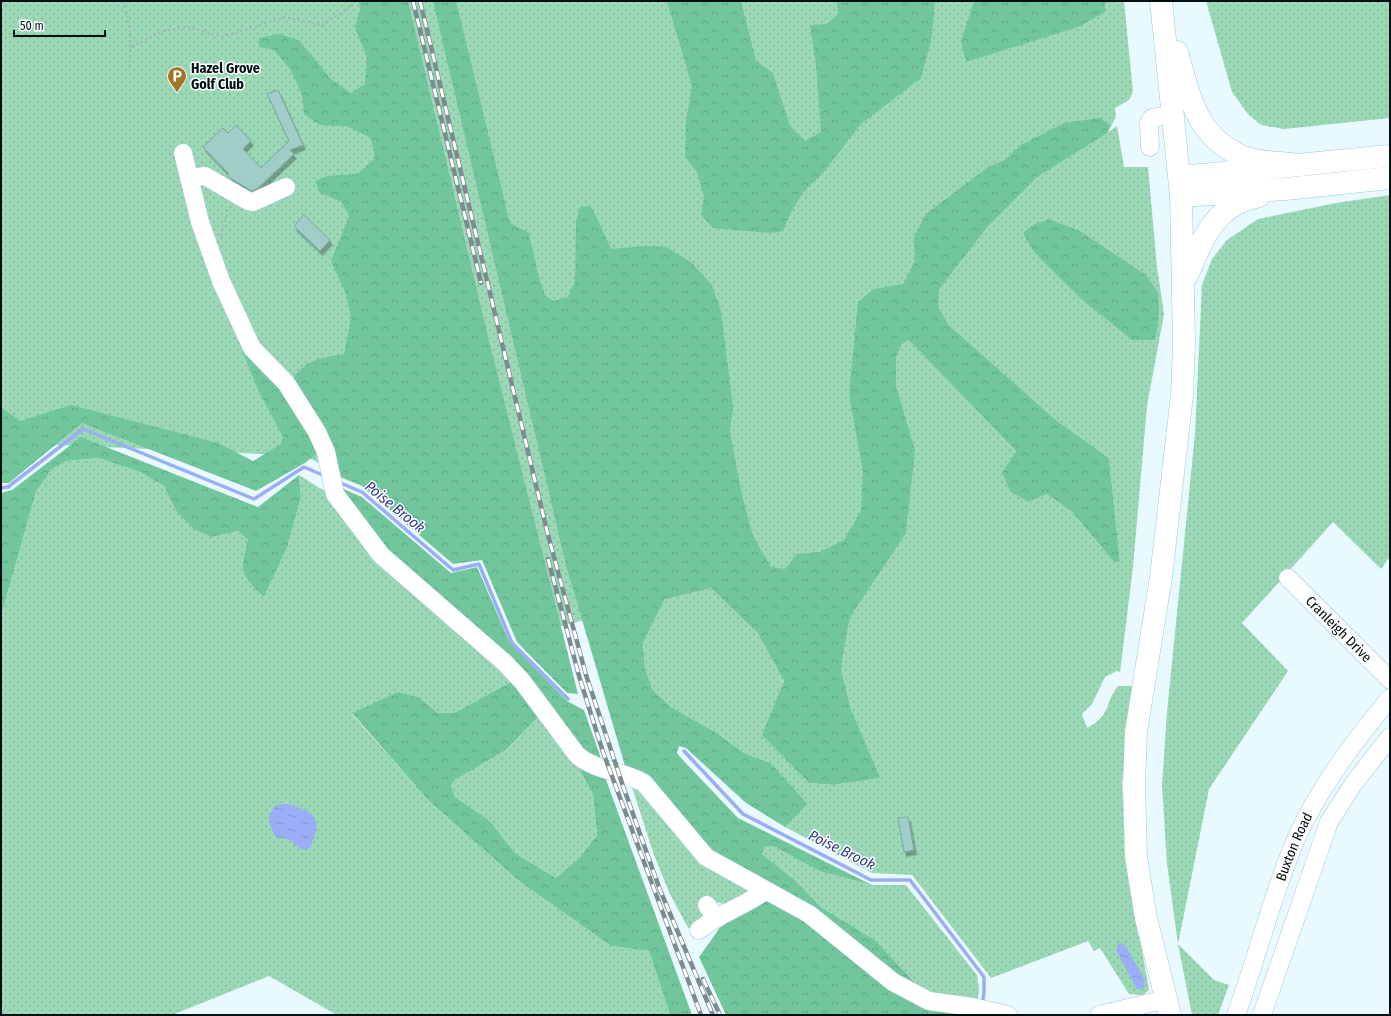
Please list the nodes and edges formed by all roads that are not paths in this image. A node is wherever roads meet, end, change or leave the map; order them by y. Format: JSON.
{"nodes":[{"id":1,"x":1162,"y":1,"type":"edge"},
{"id":2,"x":1173,"y":114,"type":"junction"},
{"id":3,"x":1150,"y":147,"type":"dead end"},
{"id":4,"x":183,"y":153,"type":"dead end"},
{"id":5,"x":1390,"y":156,"type":"edge"},
{"id":6,"x":1291,"y":164,"type":"junction"},
{"id":7,"x":189,"y":178,"type":"junction"},
{"id":8,"x":1390,"y":178,"type":"edge"},
{"id":9,"x":286,"y":187,"type":"dead end"},
{"id":10,"x":1180,"y":187,"type":"junction"},
{"id":11,"x":1285,"y":189,"type":"junction"},
{"id":12,"x":1184,"y":284,"type":"junction"},
{"id":13,"x":1288,"y":578,"type":"dead end"},
{"id":14,"x":1390,"y":680,"type":"edge"},
{"id":15,"x":1390,"y":698,"type":"edge"},
{"id":16,"x":1390,"y":737,"type":"edge"},
{"id":17,"x":765,"y":891,"type":"junction"},
{"id":18,"x":699,"y":930,"type":"dead end"},
{"id":19,"x":1168,"y":1007,"type":"edge"},
{"id":20,"x":1106,"y":1014,"type":"edge"},
{"id":21,"x":1008,"y":1015,"type":"edge"},
{"id":22,"x":1236,"y":1015,"type":"edge"},
{"id":23,"x":1262,"y":1015,"type":"edge"}],
"edges":[{"from":1,"to":2,"type":"highway"},
{"from":1,"to":6,"type":"highway"},
{"from":2,"to":3,"type":"street"},
{"from":2,"to":10,"type":"highway"},
{"from":4,"to":7,"type":"street"},
{"from":5,"to":6,"type":"highway"},
{"from":6,"to":10,"type":"highway"},
{"from":7,"to":9,"type":"street"},
{"from":7,"to":17,"type":"street"},
{"from":8,"to":11,"type":"highway"},
{"from":10,"to":11,"type":"highway"},
{"from":10,"to":12,"type":"highway"},
{"from":11,"to":12,"type":"highway"},
{"from":12,"to":19,"type":"highway"},
{"from":13,"to":14,"type":"street","name":"Cranleigh Drive"},
{"from":15,"to":22,"type":"street","name":"Buxton Road"},
{"from":16,"to":23,"type":"street","name":"Buxton Road"},
{"from":17,"to":18,"type":"street"},
{"from":17,"to":21,"type":"street"},
{"from":19,"to":20,"type":"street"}]}
